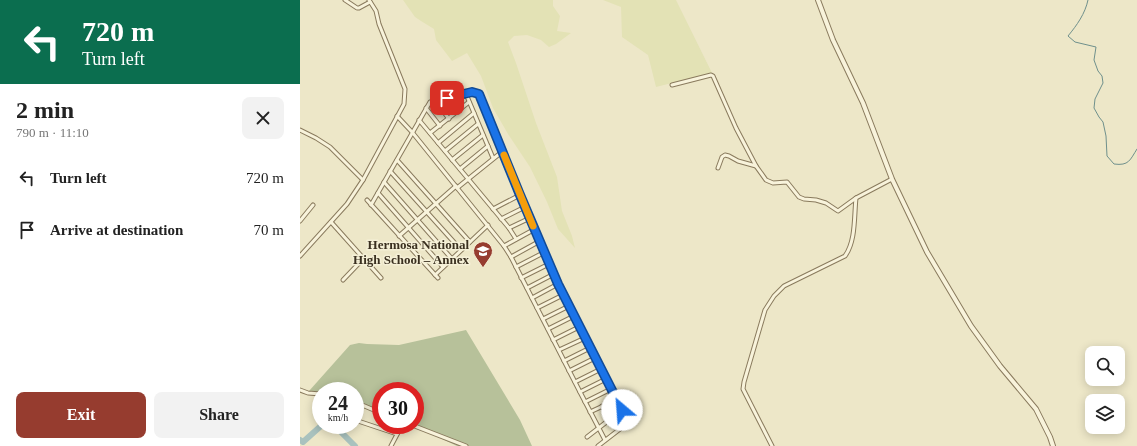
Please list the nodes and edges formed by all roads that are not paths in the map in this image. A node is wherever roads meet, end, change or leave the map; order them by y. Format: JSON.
{"nodes":[{"id":1,"x":345,"y":0,"type":"edge"},
{"id":2,"x":818,"y":0,"type":"edge"},
{"id":3,"x":370,"y":1,"type":"edge"},
{"id":4,"x":672,"y":85,"type":"dead end"},
{"id":5,"x":466,"y":94,"type":"junction"},
{"id":6,"x":447,"y":98,"type":"junction"},
{"id":7,"x":435,"y":100,"type":"junction"},
{"id":8,"x":469,"y":102,"type":"junction"},
{"id":9,"x":426,"y":108,"type":"junction"},
{"id":10,"x":458,"y":112,"type":"junction"},
{"id":11,"x":474,"y":113,"type":"junction"},
{"id":12,"x":397,"y":116,"type":"junction"},
{"id":13,"x":449,"y":119,"type":"junction"},
{"id":14,"x":419,"y":120,"type":"junction"},
{"id":15,"x":478,"y":124,"type":"junction"},
{"id":16,"x":440,"y":126,"type":"junction"},
{"id":17,"x":300,"y":130,"type":"edge"},
{"id":18,"x":412,"y":132,"type":"junction"},
{"id":19,"x":430,"y":133,"type":"junction"},
{"id":20,"x":483,"y":135,"type":"junction"},
{"id":21,"x":438,"y":142,"type":"junction"},
{"id":22,"x":488,"y":146,"type":"junction"},
{"id":23,"x":445,"y":151,"type":"junction"},
{"id":24,"x":503,"y":151,"type":"junction"},
{"id":25,"x":493,"y":158,"type":"junction"},
{"id":26,"x":397,"y":160,"type":"junction"},
{"id":27,"x":452,"y":160,"type":"junction"},
{"id":28,"x":756,"y":166,"type":"junction"},
{"id":29,"x":718,"y":168,"type":"dead end"},
{"id":30,"x":460,"y":170,"type":"junction"},
{"id":31,"x":390,"y":171,"type":"junction"},
{"id":32,"x":468,"y":179,"type":"junction"},
{"id":33,"x":892,"y":179,"type":"junction"},
{"id":34,"x":363,"y":180,"type":"junction"},
{"id":35,"x":384,"y":182,"type":"junction"},
{"id":36,"x":456,"y":187,"type":"junction"},
{"id":37,"x":378,"y":193,"type":"junction"},
{"id":38,"x":520,"y":195,"type":"junction"},
{"id":39,"x":856,"y":198,"type":"junction"},
{"id":40,"x":367,"y":200,"type":"dead end"},
{"id":41,"x":436,"y":203,"type":"junction"},
{"id":42,"x":313,"y":205,"type":"dead end"},
{"id":43,"x":371,"y":205,"type":"junction"},
{"id":44,"x":525,"y":207,"type":"junction"},
{"id":45,"x":493,"y":209,"type":"junction"},
{"id":46,"x":426,"y":212,"type":"junction"},
{"id":47,"x":530,"y":218,"type":"junction"},
{"id":48,"x":501,"y":219,"type":"junction"},
{"id":49,"x":417,"y":220,"type":"junction"},
{"id":50,"x":300,"y":221,"type":"edge"},
{"id":51,"x":331,"y":222,"type":"junction"},
{"id":52,"x":488,"y":225,"type":"junction"},
{"id":53,"x":409,"y":228,"type":"junction"},
{"id":54,"x":509,"y":228,"type":"junction"},
{"id":55,"x":535,"y":229,"type":"junction"},
{"id":56,"x":400,"y":236,"type":"junction"},
{"id":57,"x":516,"y":238,"type":"junction"},
{"id":58,"x":470,"y":242,"type":"junction"},
{"id":59,"x":540,"y":242,"type":"junction"},
{"id":60,"x":504,"y":246,"type":"junction"},
{"id":61,"x":461,"y":250,"type":"junction"},
{"id":62,"x":545,"y":252,"type":"junction"},
{"id":63,"x":300,"y":256,"type":"edge"},
{"id":64,"x":511,"y":256,"type":"junction"},
{"id":65,"x":364,"y":258,"type":"junction"},
{"id":66,"x":452,"y":259,"type":"junction"},
{"id":67,"x":549,"y":264,"type":"junction"},
{"id":68,"x":444,"y":267,"type":"junction"},
{"id":69,"x":516,"y":267,"type":"junction"},
{"id":70,"x":554,"y":274,"type":"junction"},
{"id":71,"x":435,"y":275,"type":"junction"},
{"id":72,"x":381,"y":278,"type":"dead end"},
{"id":73,"x":438,"y":278,"type":"dead end"},
{"id":74,"x":521,"y":278,"type":"junction"},
{"id":75,"x":342,"y":280,"type":"dead end"},
{"id":76,"x":558,"y":284,"type":"junction"},
{"id":77,"x":527,"y":288,"type":"junction"},
{"id":78,"x":563,"y":295,"type":"junction"},
{"id":79,"x":532,"y":298,"type":"junction"},
{"id":80,"x":569,"y":306,"type":"junction"},
{"id":81,"x":537,"y":308,"type":"junction"},
{"id":82,"x":574,"y":316,"type":"junction"},
{"id":83,"x":543,"y":319,"type":"junction"},
{"id":84,"x":579,"y":326,"type":"junction"},
{"id":85,"x":548,"y":329,"type":"junction"},
{"id":86,"x":585,"y":338,"type":"junction"},
{"id":87,"x":553,"y":340,"type":"junction"},
{"id":88,"x":590,"y":348,"type":"junction"},
{"id":89,"x":559,"y":350,"type":"junction"},
{"id":90,"x":595,"y":358,"type":"junction"},
{"id":91,"x":564,"y":361,"type":"junction"},
{"id":92,"x":601,"y":369,"type":"junction"},
{"id":93,"x":569,"y":372,"type":"junction"},
{"id":94,"x":606,"y":379,"type":"junction"},
{"id":95,"x":575,"y":382,"type":"junction"},
{"id":96,"x":611,"y":389,"type":"junction"},
{"id":97,"x":300,"y":390,"type":"edge"},
{"id":98,"x":580,"y":392,"type":"junction"},
{"id":99,"x":312,"y":393,"type":"edge"},
{"id":100,"x":616,"y":400,"type":"junction"},
{"id":101,"x":585,"y":402,"type":"junction"},
{"id":102,"x":602,"y":406,"type":"junction"},
{"id":103,"x":622,"y":410,"type":"junction"},
{"id":104,"x":590,"y":412,"type":"junction"},
{"id":105,"x":609,"y":420,"type":"junction"},
{"id":106,"x":598,"y":428,"type":"junction"},
{"id":107,"x":424,"y":430,"type":"edge"},
{"id":108,"x":397,"y":434,"type":"edge"},
{"id":109,"x":588,"y":437,"type":"dead end"},
{"id":110,"x":605,"y":440,"type":"junction"},
{"id":111,"x":391,"y":446,"type":"edge"},
{"id":112,"x":466,"y":446,"type":"edge"},
{"id":113,"x":598,"y":446,"type":"edge"},
{"id":114,"x":772,"y":446,"type":"edge"},
{"id":115,"x":1054,"y":446,"type":"edge"}],
"edges":[{"from":1,"to":3,"type":"street"},
{"from":2,"to":33,"type":"street"},
{"from":3,"to":12,"type":"street"},
{"from":4,"to":28,"type":"street"},
{"from":5,"to":6,"type":"street"},
{"from":5,"to":8,"type":"street"},
{"from":5,"to":24,"type":"street"},
{"from":6,"to":7,"type":"street"},
{"from":6,"to":10,"type":"street"},
{"from":7,"to":9,"type":"street"},
{"from":7,"to":13,"type":"street"},
{"from":8,"to":10,"type":"street"},
{"from":8,"to":11,"type":"street"},
{"from":9,"to":14,"type":"street"},
{"from":9,"to":16,"type":"street"},
{"from":10,"to":13,"type":"street"},
{"from":11,"to":15,"type":"street"},
{"from":11,"to":21,"type":"street"},
{"from":12,"to":18,"type":"street"},
{"from":12,"to":34,"type":"street"},
{"from":13,"to":16,"type":"street"},
{"from":14,"to":18,"type":"street"},
{"from":14,"to":19,"type":"street"},
{"from":15,"to":20,"type":"street"},
{"from":15,"to":23,"type":"street"},
{"from":16,"to":19,"type":"street"},
{"from":17,"to":34,"type":"street"},
{"from":18,"to":26,"type":"street"},
{"from":18,"to":36,"type":"street"},
{"from":19,"to":21,"type":"street"},
{"from":20,"to":22,"type":"street"},
{"from":20,"to":27,"type":"street"},
{"from":21,"to":23,"type":"street"},
{"from":22,"to":25,"type":"street"},
{"from":22,"to":30,"type":"street"},
{"from":23,"to":27,"type":"street"},
{"from":24,"to":25,"type":"street"},
{"from":24,"to":38,"type":"street"},
{"from":25,"to":32,"type":"street"},
{"from":26,"to":31,"type":"street"},
{"from":26,"to":41,"type":"street"},
{"from":27,"to":30,"type":"street"},
{"from":28,"to":29,"type":"street"},
{"from":28,"to":39,"type":"street"},
{"from":30,"to":32,"type":"street"},
{"from":31,"to":35,"type":"street"},
{"from":31,"to":46,"type":"street"},
{"from":32,"to":36,"type":"street"},
{"from":32,"to":45,"type":"street"},
{"from":33,"to":39,"type":"street"},
{"from":33,"to":115,"type":"street"},
{"from":34,"to":51,"type":"street"},
{"from":35,"to":37,"type":"street"},
{"from":35,"to":49,"type":"street"},
{"from":36,"to":41,"type":"street"},
{"from":36,"to":52,"type":"street"},
{"from":37,"to":43,"type":"street"},
{"from":37,"to":53,"type":"street"},
{"from":38,"to":44,"type":"street"},
{"from":38,"to":45,"type":"street"},
{"from":39,"to":114,"type":"street"},
{"from":40,"to":43,"type":"street"},
{"from":41,"to":46,"type":"street"},
{"from":41,"to":58,"type":"street"},
{"from":42,"to":50,"type":"street"},
{"from":43,"to":56,"type":"street"},
{"from":44,"to":47,"type":"street"},
{"from":44,"to":48,"type":"street"},
{"from":45,"to":48,"type":"street"},
{"from":46,"to":49,"type":"street"},
{"from":46,"to":61,"type":"street"},
{"from":47,"to":54,"type":"street"},
{"from":47,"to":55,"type":"street"},
{"from":48,"to":54,"type":"street"},
{"from":49,"to":53,"type":"street"},
{"from":49,"to":66,"type":"street"},
{"from":51,"to":63,"type":"street"},
{"from":51,"to":65,"type":"street"},
{"from":52,"to":58,"type":"street"},
{"from":52,"to":60,"type":"street"},
{"from":53,"to":56,"type":"street"},
{"from":53,"to":68,"type":"street"},
{"from":54,"to":57,"type":"street"},
{"from":55,"to":57,"type":"street"},
{"from":55,"to":59,"type":"street"},
{"from":56,"to":71,"type":"street"},
{"from":57,"to":60,"type":"street"},
{"from":58,"to":61,"type":"street"},
{"from":59,"to":62,"type":"street"},
{"from":59,"to":64,"type":"street"},
{"from":60,"to":64,"type":"street"},
{"from":61,"to":66,"type":"street"},
{"from":62,"to":67,"type":"street"},
{"from":62,"to":69,"type":"street"},
{"from":64,"to":69,"type":"street"},
{"from":65,"to":72,"type":"street"},
{"from":65,"to":75,"type":"street"},
{"from":66,"to":68,"type":"street"},
{"from":67,"to":70,"type":"street"},
{"from":67,"to":74,"type":"street"},
{"from":68,"to":71,"type":"street"},
{"from":69,"to":74,"type":"street"},
{"from":70,"to":76,"type":"street"},
{"from":70,"to":77,"type":"street"},
{"from":71,"to":73,"type":"street"},
{"from":74,"to":77,"type":"street"},
{"from":76,"to":78,"type":"street"},
{"from":76,"to":79,"type":"street"},
{"from":77,"to":79,"type":"street"},
{"from":78,"to":80,"type":"street"},
{"from":78,"to":81,"type":"street"},
{"from":79,"to":81,"type":"street"},
{"from":80,"to":82,"type":"street"},
{"from":80,"to":83,"type":"street"},
{"from":81,"to":83,"type":"street"},
{"from":82,"to":84,"type":"street"},
{"from":82,"to":85,"type":"street"},
{"from":83,"to":85,"type":"street"},
{"from":84,"to":86,"type":"street"},
{"from":84,"to":87,"type":"street"},
{"from":85,"to":87,"type":"street"},
{"from":86,"to":88,"type":"street"},
{"from":86,"to":89,"type":"street"},
{"from":87,"to":89,"type":"street"},
{"from":88,"to":90,"type":"street"},
{"from":88,"to":91,"type":"street"},
{"from":89,"to":91,"type":"street"},
{"from":90,"to":92,"type":"street"},
{"from":90,"to":93,"type":"street"},
{"from":91,"to":93,"type":"street"},
{"from":92,"to":94,"type":"street"},
{"from":92,"to":95,"type":"street"},
{"from":93,"to":95,"type":"street"},
{"from":94,"to":96,"type":"street"},
{"from":94,"to":98,"type":"street"},
{"from":95,"to":98,"type":"street"},
{"from":96,"to":100,"type":"street"},
{"from":96,"to":101,"type":"street"},
{"from":97,"to":99,"type":"street"},
{"from":98,"to":101,"type":"street"},
{"from":100,"to":102,"type":"street"},
{"from":100,"to":103,"type":"street"},
{"from":101,"to":104,"type":"street"},
{"from":102,"to":104,"type":"street"},
{"from":102,"to":105,"type":"street"},
{"from":103,"to":105,"type":"street"},
{"from":103,"to":110,"type":"street"},
{"from":104,"to":106,"type":"street"},
{"from":105,"to":106,"type":"street"},
{"from":106,"to":109,"type":"street"},
{"from":106,"to":110,"type":"street"},
{"from":107,"to":112,"type":"street"},
{"from":108,"to":111,"type":"street"},
{"from":110,"to":113,"type":"street"}]}
